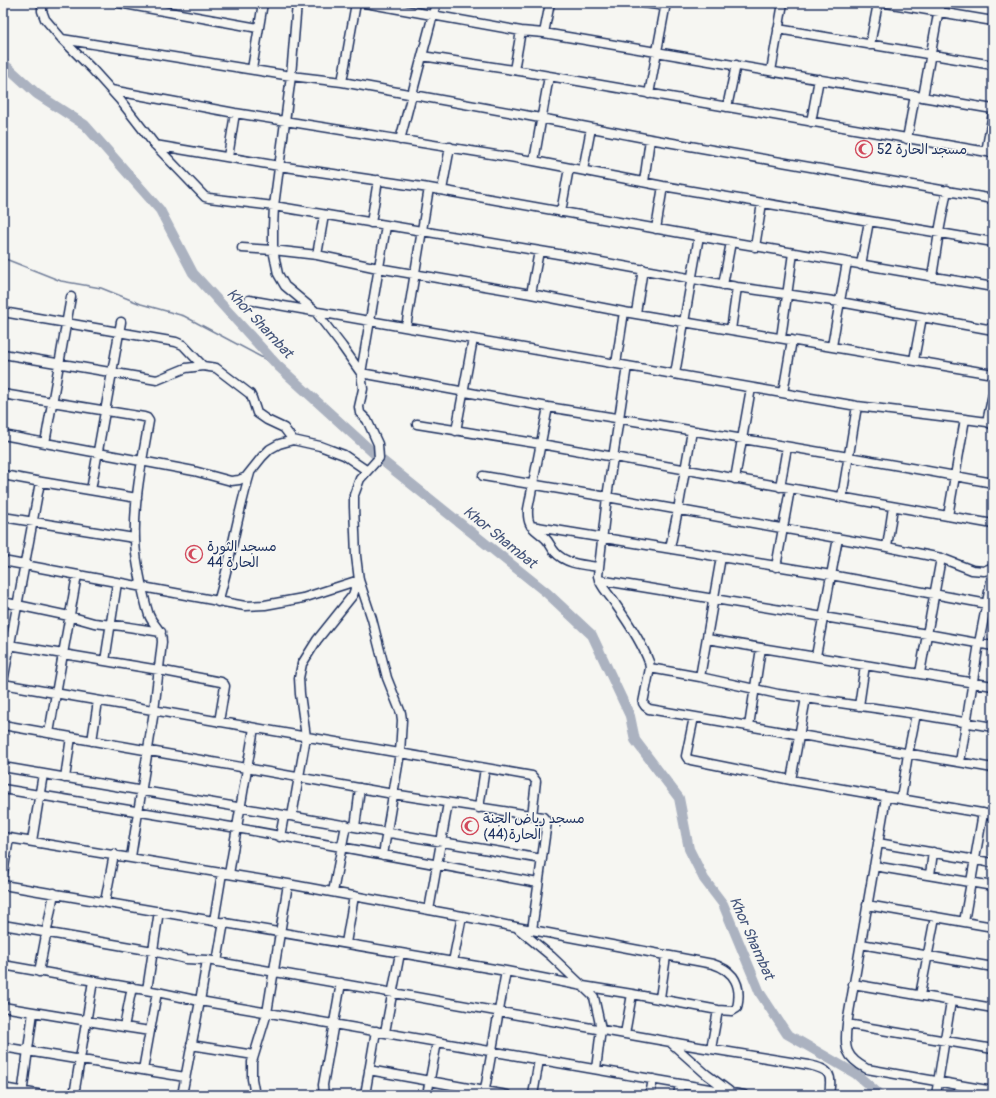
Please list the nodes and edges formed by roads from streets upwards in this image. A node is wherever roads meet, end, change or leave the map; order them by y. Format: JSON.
{"nodes":[{"id":1,"x":42,"y":3,"type":"edge"},
{"id":2,"x":119,"y":3,"type":"edge"},
{"id":3,"x":263,"y":3,"type":"edge"},
{"id":4,"x":297,"y":3,"type":"edge"},
{"id":5,"x":356,"y":3,"type":"edge"},
{"id":6,"x":365,"y":3,"type":"edge"},
{"id":7,"x":405,"y":3,"type":"edge"},
{"id":8,"x":436,"y":3,"type":"edge"},
{"id":9,"x":550,"y":3,"type":"edge"},
{"id":10,"x":644,"y":3,"type":"edge"},
{"id":11,"x":782,"y":3,"type":"edge"},
{"id":12,"x":878,"y":3,"type":"edge"},
{"id":13,"x":886,"y":3,"type":"edge"},
{"id":14,"x":940,"y":3,"type":"edge"},
{"id":15,"x":665,"y":4,"type":"edge"},
{"id":16,"x":939,"y":12,"type":"junction"},
{"id":17,"x":431,"y":14,"type":"junction"},
{"id":18,"x":993,"y":21,"type":"edge"},
{"id":19,"x":258,"y":28,"type":"junction"},
{"id":20,"x":778,"y":29,"type":"junction"},
{"id":21,"x":521,"y":31,"type":"junction"},
{"id":22,"x":544,"y":33,"type":"junction"},
{"id":23,"x":62,"y":39,"type":"junction"},
{"id":24,"x":870,"y":45,"type":"junction"},
{"id":25,"x":657,"y":52,"type":"junction"},
{"id":26,"x":931,"y":55,"type":"junction"},
{"id":27,"x":422,"y":56,"type":"junction"},
{"id":28,"x":736,"y":65,"type":"junction"},
{"id":29,"x":993,"y":65,"type":"edge"},
{"id":30,"x":252,"y":69,"type":"junction"},
{"id":31,"x":514,"y":70,"type":"junction"},
{"id":32,"x":771,"y":71,"type":"junction"},
{"id":33,"x":291,"y":76,"type":"junction"},
{"id":34,"x":549,"y":76,"type":"junction"},
{"id":35,"x":819,"y":80,"type":"junction"},
{"id":36,"x":342,"y":82,"type":"junction"},
{"id":37,"x":111,"y":90,"type":"junction"},
{"id":38,"x":649,"y":94,"type":"junction"},
{"id":39,"x":411,"y":95,"type":"junction"},
{"id":40,"x":919,"y":96,"type":"junction"},
{"id":41,"x":727,"y":107,"type":"junction"},
{"id":42,"x":993,"y":109,"type":"edge"},
{"id":43,"x":235,"y":113,"type":"junction"},
{"id":44,"x":993,"y":113,"type":"edge"},
{"id":45,"x":541,"y":118,"type":"junction"},
{"id":46,"x":284,"y":120,"type":"junction"},
{"id":47,"x":811,"y":122,"type":"junction"},
{"id":48,"x":591,"y":128,"type":"junction"},
{"id":49,"x":907,"y":138,"type":"junction"},
{"id":50,"x":650,"y":139,"type":"junction"},
{"id":51,"x":400,"y":140,"type":"junction"},
{"id":52,"x":155,"y":145,"type":"junction"},
{"id":53,"x":450,"y":147,"type":"junction"},
{"id":54,"x":989,"y":153,"type":"edge"},
{"id":55,"x":228,"y":157,"type":"junction"},
{"id":56,"x":534,"y":162,"type":"junction"},
{"id":57,"x":279,"y":166,"type":"junction"},
{"id":58,"x":569,"y":168,"type":"junction"},
{"id":59,"x":583,"y":170,"type":"junction"},
{"id":60,"x":378,"y":180,"type":"junction"},
{"id":61,"x":644,"y":182,"type":"junction"},
{"id":62,"x":663,"y":186,"type":"junction"},
{"id":63,"x":429,"y":188,"type":"junction"},
{"id":64,"x":442,"y":190,"type":"junction"},
{"id":65,"x":947,"y":190,"type":"junction"},
{"id":66,"x":993,"y":199,"type":"edge"},
{"id":67,"x":762,"y":203,"type":"junction"},
{"id":68,"x":274,"y":206,"type":"junction"},
{"id":69,"x":561,"y":212,"type":"junction"},
{"id":70,"x":324,"y":215,"type":"junction"},
{"id":71,"x":869,"y":221,"type":"junction"},
{"id":72,"x":371,"y":223,"type":"junction"},
{"id":73,"x":386,"y":226,"type":"junction"},
{"id":74,"x":656,"y":229,"type":"junction"},
{"id":75,"x":422,"y":232,"type":"junction"},
{"id":76,"x":939,"y":232,"type":"junction"},
{"id":77,"x":699,"y":236,"type":"junction"},
{"id":78,"x":731,"y":242,"type":"junction"},
{"id":79,"x":993,"y":242,"type":"edge"},
{"id":80,"x":755,"y":247,"type":"junction"},
{"id":81,"x":242,"y":248,"type":"dead end"},
{"id":82,"x":273,"y":250,"type":"junction"},
{"id":83,"x":539,"y":251,"type":"junction"},
{"id":84,"x":794,"y":253,"type":"junction"},
{"id":85,"x":317,"y":255,"type":"junction"},
{"id":86,"x":847,"y":262,"type":"junction"},
{"id":87,"x":862,"y":265,"type":"junction"},
{"id":88,"x":378,"y":268,"type":"junction"},
{"id":89,"x":643,"y":270,"type":"junction"},
{"id":90,"x":414,"y":274,"type":"junction"},
{"id":91,"x":932,"y":277,"type":"junction"},
{"id":92,"x":691,"y":279,"type":"junction"},
{"id":93,"x":724,"y":285,"type":"junction"},
{"id":94,"x":737,"y":287,"type":"junction"},
{"id":95,"x":993,"y":287,"type":"edge"},
{"id":96,"x":531,"y":294,"type":"junction"},
{"id":97,"x":787,"y":295,"type":"junction"},
{"id":98,"x":71,"y":297,"type":"dead end"},
{"id":99,"x":249,"y":300,"type":"dead end"},
{"id":100,"x":840,"y":302,"type":"junction"},
{"id":101,"x":315,"y":311,"type":"junction"},
{"id":102,"x":3,"y":312,"type":"edge"},
{"id":103,"x":624,"y":312,"type":"junction"},
{"id":104,"x":636,"y":313,"type":"junction"},
{"id":105,"x":922,"y":317,"type":"junction"},
{"id":106,"x":369,"y":321,"type":"junction"},
{"id":107,"x":121,"y":322,"type":"dead end"},
{"id":108,"x":684,"y":322,"type":"junction"},
{"id":109,"x":66,"y":324,"type":"junction"},
{"id":110,"x":406,"y":327,"type":"junction"},
{"id":111,"x":731,"y":330,"type":"junction"},
{"id":112,"x":993,"y":330,"type":"edge"},
{"id":113,"x":119,"y":333,"type":"junction"},
{"id":114,"x":781,"y":338,"type":"junction"},
{"id":115,"x":473,"y":339,"type":"junction"},
{"id":116,"x":792,"y":340,"type":"junction"},
{"id":117,"x":832,"y":346,"type":"junction"},
{"id":118,"x":3,"y":354,"type":"edge"},
{"id":119,"x":914,"y":360,"type":"junction"},
{"id":120,"x":59,"y":364,"type":"junction"},
{"id":121,"x":616,"y":364,"type":"junction"},
{"id":122,"x":203,"y":366,"type":"junction"},
{"id":123,"x":628,"y":366,"type":"junction"},
{"id":124,"x":112,"y":373,"type":"junction"},
{"id":125,"x":361,"y":373,"type":"junction"},
{"id":126,"x":674,"y":374,"type":"junction"},
{"id":127,"x":993,"y":374,"type":"edge"},
{"id":128,"x":751,"y":388,"type":"junction"},
{"id":129,"x":463,"y":391,"type":"junction"},
{"id":130,"x":783,"y":393,"type":"junction"},
{"id":131,"x":3,"y":394,"type":"edge"},
{"id":132,"x":993,"y":394,"type":"edge"},
{"id":133,"x":52,"y":402,"type":"junction"},
{"id":134,"x":857,"y":406,"type":"junction"},
{"id":135,"x":548,"y":407,"type":"junction"},
{"id":136,"x":105,"y":411,"type":"junction"},
{"id":137,"x":619,"y":418,"type":"junction"},
{"id":138,"x":965,"y":419,"type":"junction"},
{"id":139,"x":417,"y":424,"type":"dead end"},
{"id":140,"x":990,"y":424,"type":"edge"},
{"id":141,"x":692,"y":430,"type":"junction"},
{"id":142,"x":456,"y":431,"type":"junction"},
{"id":143,"x":3,"y":435,"type":"edge"},
{"id":144,"x":742,"y":439,"type":"junction"},
{"id":145,"x":293,"y":440,"type":"junction"},
{"id":146,"x":45,"y":443,"type":"junction"},
{"id":147,"x":540,"y":444,"type":"junction"},
{"id":148,"x":787,"y":447,"type":"junction"},
{"id":149,"x":98,"y":453,"type":"junction"},
{"id":150,"x":849,"y":457,"type":"junction"},
{"id":151,"x":613,"y":458,"type":"junction"},
{"id":152,"x":142,"y":461,"type":"junction"},
{"id":153,"x":366,"y":470,"type":"junction"},
{"id":154,"x":685,"y":470,"type":"junction"},
{"id":155,"x":250,"y":472,"type":"junction"},
{"id":156,"x":3,"y":474,"type":"edge"},
{"id":157,"x":483,"y":476,"type":"dead end"},
{"id":158,"x":955,"y":476,"type":"junction"},
{"id":159,"x":735,"y":479,"type":"junction"},
{"id":160,"x":40,"y":482,"type":"junction"},
{"id":161,"x":993,"y":483,"type":"edge"},
{"id":162,"x":533,"y":484,"type":"junction"},
{"id":163,"x":780,"y":487,"type":"junction"},
{"id":164,"x":790,"y":489,"type":"junction"},
{"id":165,"x":91,"y":490,"type":"junction"},
{"id":166,"x":607,"y":497,"type":"junction"},
{"id":167,"x":842,"y":497,"type":"junction"},
{"id":168,"x":137,"y":498,"type":"junction"},
{"id":169,"x":893,"y":506,"type":"junction"},
{"id":170,"x":678,"y":510,"type":"junction"},
{"id":171,"x":948,"y":516,"type":"junction"},
{"id":172,"x":3,"y":517,"type":"edge"},
{"id":173,"x":33,"y":522,"type":"junction"},
{"id":174,"x":993,"y":524,"type":"edge"},
{"id":175,"x":531,"y":526,"type":"junction"},
{"id":176,"x":784,"y":529,"type":"junction"},
{"id":177,"x":602,"y":537,"type":"junction"},
{"id":178,"x":134,"y":538,"type":"junction"},
{"id":179,"x":838,"y":538,"type":"junction"},
{"id":180,"x":887,"y":547,"type":"junction"},
{"id":181,"x":670,"y":548,"type":"junction"},
{"id":182,"x":721,"y":558,"type":"junction"},
{"id":183,"x":942,"y":558,"type":"junction"},
{"id":184,"x":3,"y":561,"type":"edge"},
{"id":185,"x":25,"y":565,"type":"junction"},
{"id":186,"x":599,"y":567,"type":"junction"},
{"id":187,"x":776,"y":567,"type":"junction"},
{"id":188,"x":993,"y":567,"type":"edge"},
{"id":189,"x":993,"y":571,"type":"edge"},
{"id":190,"x":77,"y":575,"type":"junction"},
{"id":191,"x":831,"y":575,"type":"junction"},
{"id":192,"x":599,"y":580,"type":"junction"},
{"id":193,"x":357,"y":581,"type":"junction"},
{"id":194,"x":118,"y":583,"type":"junction"},
{"id":195,"x":142,"y":587,"type":"junction"},
{"id":196,"x":934,"y":595,"type":"junction"},
{"id":197,"x":714,"y":599,"type":"junction"},
{"id":198,"x":3,"y":602,"type":"edge"},
{"id":199,"x":218,"y":602,"type":"junction"},
{"id":200,"x":990,"y":604,"type":"edge"},
{"id":201,"x":17,"y":605,"type":"junction"},
{"id":202,"x":69,"y":616,"type":"junction"},
{"id":203,"x":823,"y":617,"type":"junction"},
{"id":204,"x":110,"y":624,"type":"junction"},
{"id":205,"x":161,"y":632,"type":"junction"},
{"id":206,"x":927,"y":634,"type":"junction"},
{"id":207,"x":707,"y":638,"type":"junction"},
{"id":208,"x":979,"y":643,"type":"junction"},
{"id":209,"x":6,"y":644,"type":"edge"},
{"id":210,"x":993,"y":646,"type":"edge"},
{"id":211,"x":761,"y":648,"type":"junction"},
{"id":212,"x":62,"y":654,"type":"junction"},
{"id":213,"x":816,"y":656,"type":"junction"},
{"id":214,"x":105,"y":661,"type":"junction"},
{"id":215,"x":865,"y":665,"type":"junction"},
{"id":216,"x":650,"y":668,"type":"junction"},
{"id":217,"x":159,"y":670,"type":"junction"},
{"id":218,"x":920,"y":673,"type":"junction"},
{"id":219,"x":700,"y":677,"type":"junction"},
{"id":220,"x":973,"y":682,"type":"junction"},
{"id":221,"x":3,"y":683,"type":"edge"},
{"id":222,"x":993,"y":686,"type":"edge"},
{"id":223,"x":755,"y":689,"type":"junction"},
{"id":224,"x":55,"y":694,"type":"junction"},
{"id":225,"x":806,"y":698,"type":"junction"},
{"id":226,"x":98,"y":701,"type":"junction"},
{"id":227,"x":859,"y":706,"type":"junction"},
{"id":228,"x":154,"y":711,"type":"junction"},
{"id":229,"x":916,"y":714,"type":"junction"},
{"id":230,"x":694,"y":717,"type":"junction"},
{"id":231,"x":219,"y":722,"type":"junction"},
{"id":232,"x":967,"y":723,"type":"junction"},
{"id":233,"x":3,"y":725,"type":"edge"},
{"id":234,"x":749,"y":726,"type":"junction"},
{"id":235,"x":993,"y":727,"type":"edge"},
{"id":236,"x":254,"y":728,"type":"junction"},
{"id":237,"x":49,"y":734,"type":"junction"},
{"id":238,"x":799,"y":735,"type":"junction"},
{"id":239,"x":71,"y":737,"type":"junction"},
{"id":240,"x":306,"y":737,"type":"junction"},
{"id":241,"x":92,"y":741,"type":"junction"},
{"id":242,"x":148,"y":750,"type":"junction"},
{"id":243,"x":400,"y":753,"type":"junction"},
{"id":244,"x":908,"y":754,"type":"junction"},
{"id":245,"x":960,"y":762,"type":"junction"},
{"id":246,"x":3,"y":767,"type":"edge"},
{"id":247,"x":247,"y":768,"type":"junction"},
{"id":248,"x":485,"y":768,"type":"junction"},
{"id":249,"x":993,"y":768,"type":"edge"},
{"id":250,"x":43,"y":774,"type":"junction"},
{"id":251,"x":299,"y":777,"type":"junction"},
{"id":252,"x":65,"y":778,"type":"junction"},
{"id":253,"x":791,"y":780,"type":"junction"},
{"id":254,"x":360,"y":788,"type":"junction"},
{"id":255,"x":3,"y":789,"type":"edge"},
{"id":256,"x":142,"y":790,"type":"junction"},
{"id":257,"x":394,"y":794,"type":"junction"},
{"id":258,"x":39,"y":795,"type":"junction"},
{"id":259,"x":886,"y":797,"type":"junction"},
{"id":260,"x":902,"y":799,"type":"junction"},
{"id":261,"x":448,"y":803,"type":"junction"},
{"id":262,"x":240,"y":807,"type":"junction"},
{"id":263,"x":479,"y":808,"type":"junction"},
{"id":264,"x":138,"y":811,"type":"junction"},
{"id":265,"x":983,"y":813,"type":"junction"},
{"id":266,"x":993,"y":815,"type":"edge"},
{"id":267,"x":288,"y":816,"type":"junction"},
{"id":268,"x":532,"y":816,"type":"junction"},
{"id":269,"x":346,"y":826,"type":"junction"},
{"id":270,"x":355,"y":827,"type":"junction"},
{"id":271,"x":237,"y":828,"type":"junction"},
{"id":272,"x":387,"y":833,"type":"junction"},
{"id":273,"x":6,"y":837,"type":"edge"},
{"id":274,"x":280,"y":837,"type":"junction"},
{"id":275,"x":32,"y":841,"type":"junction"},
{"id":276,"x":878,"y":842,"type":"junction"},
{"id":277,"x":442,"y":843,"type":"junction"},
{"id":278,"x":341,"y":848,"type":"junction"},
{"id":279,"x":934,"y":852,"type":"junction"},
{"id":280,"x":114,"y":854,"type":"junction"},
{"id":281,"x":383,"y":855,"type":"junction"},
{"id":282,"x":131,"y":857,"type":"junction"},
{"id":283,"x":542,"y":859,"type":"junction"},
{"id":284,"x":976,"y":860,"type":"junction"},
{"id":285,"x":993,"y":863,"type":"edge"},
{"id":286,"x":438,"y":864,"type":"junction"},
{"id":287,"x":874,"y":866,"type":"junction"},
{"id":288,"x":225,"y":873,"type":"junction"},
{"id":289,"x":3,"y":874,"type":"edge"},
{"id":290,"x":930,"y":875,"type":"junction"},
{"id":291,"x":972,"y":882,"type":"junction"},
{"id":292,"x":538,"y":883,"type":"junction"},
{"id":293,"x":288,"y":884,"type":"junction"},
{"id":294,"x":3,"y":885,"type":"edge"},
{"id":295,"x":993,"y":886,"type":"edge"},
{"id":296,"x":333,"y":892,"type":"junction"},
{"id":297,"x":54,"y":893,"type":"junction"},
{"id":298,"x":354,"y":896,"type":"junction"},
{"id":299,"x":105,"y":902,"type":"junction"},
{"id":300,"x":867,"y":905,"type":"junction"},
{"id":301,"x":429,"y":910,"type":"junction"},
{"id":302,"x":159,"y":911,"type":"junction"},
{"id":303,"x":462,"y":916,"type":"junction"},
{"id":304,"x":935,"y":917,"type":"junction"},
{"id":305,"x":214,"y":921,"type":"junction"},
{"id":306,"x":224,"y":922,"type":"junction"},
{"id":307,"x":964,"y":922,"type":"junction"},
{"id":308,"x":3,"y":925,"type":"edge"},
{"id":309,"x":516,"y":927,"type":"junction"},
{"id":310,"x":993,"y":927,"type":"edge"},
{"id":311,"x":532,"y":930,"type":"junction"},
{"id":312,"x":281,"y":932,"type":"junction"},
{"id":313,"x":47,"y":933,"type":"junction"},
{"id":314,"x":346,"y":943,"type":"junction"},
{"id":315,"x":861,"y":944,"type":"junction"},
{"id":316,"x":153,"y":951,"type":"junction"},
{"id":317,"x":400,"y":953,"type":"junction"},
{"id":318,"x":666,"y":956,"type":"junction"},
{"id":319,"x":927,"y":956,"type":"junction"},
{"id":320,"x":207,"y":960,"type":"junction"},
{"id":321,"x":217,"y":962,"type":"junction"},
{"id":322,"x":453,"y":962,"type":"junction"},
{"id":323,"x":3,"y":966,"type":"edge"},
{"id":324,"x":993,"y":967,"type":"edge"},
{"id":325,"x":506,"y":971,"type":"junction"},
{"id":326,"x":39,"y":972,"type":"junction"},
{"id":327,"x":274,"y":972,"type":"junction"},
{"id":328,"x":93,"y":981,"type":"junction"},
{"id":329,"x":341,"y":983,"type":"junction"},
{"id":330,"x":853,"y":984,"type":"junction"},
{"id":331,"x":583,"y":986,"type":"junction"},
{"id":332,"x":132,"y":987,"type":"junction"},
{"id":333,"x":146,"y":990,"type":"junction"},
{"id":334,"x":158,"y":992,"type":"junction"},
{"id":335,"x":392,"y":992,"type":"junction"},
{"id":336,"x":632,"y":994,"type":"junction"},
{"id":337,"x":920,"y":995,"type":"junction"},
{"id":338,"x":660,"y":998,"type":"junction"},
{"id":339,"x":951,"y":1000,"type":"junction"},
{"id":340,"x":200,"y":1001,"type":"junction"},
{"id":341,"x":3,"y":1007,"type":"edge"},
{"id":342,"x":993,"y":1008,"type":"edge"},
{"id":343,"x":718,"y":1010,"type":"junction"},
{"id":344,"x":33,"y":1012,"type":"junction"},
{"id":345,"x":499,"y":1012,"type":"junction"},
{"id":346,"x":266,"y":1013,"type":"junction"},
{"id":347,"x":87,"y":1021,"type":"junction"},
{"id":348,"x":333,"y":1024,"type":"junction"},
{"id":349,"x":847,"y":1024,"type":"junction"},
{"id":350,"x":124,"y":1027,"type":"junction"},
{"id":351,"x":601,"y":1030,"type":"junction"},
{"id":352,"x":150,"y":1031,"type":"junction"},
{"id":353,"x":380,"y":1032,"type":"junction"},
{"id":354,"x":625,"y":1034,"type":"junction"},
{"id":355,"x":944,"y":1041,"type":"junction"},
{"id":356,"x":437,"y":1042,"type":"junction"},
{"id":357,"x":670,"y":1042,"type":"junction"},
{"id":358,"x":191,"y":1045,"type":"junction"},
{"id":359,"x":3,"y":1047,"type":"edge"},
{"id":360,"x":711,"y":1049,"type":"junction"},
{"id":361,"x":993,"y":1049,"type":"edge"},
{"id":362,"x":27,"y":1052,"type":"junction"},
{"id":363,"x":492,"y":1052,"type":"junction"},
{"id":364,"x":254,"y":1055,"type":"junction"},
{"id":365,"x":80,"y":1060,"type":"junction"},
{"id":366,"x":539,"y":1060,"type":"junction"},
{"id":367,"x":596,"y":1069,"type":"junction"},
{"id":368,"x":143,"y":1070,"type":"junction"},
{"id":369,"x":370,"y":1070,"type":"junction"},
{"id":370,"x":185,"y":1077,"type":"junction"},
{"id":371,"x":653,"y":1079,"type":"junction"},
{"id":372,"x":430,"y":1081,"type":"junction"},
{"id":373,"x":938,"y":1081,"type":"junction"},
{"id":374,"x":680,"y":1084,"type":"junction"},
{"id":375,"x":3,"y":1088,"type":"edge"},
{"id":376,"x":993,"y":1090,"type":"edge"},
{"id":377,"x":710,"y":1092,"type":"edge"},
{"id":378,"x":22,"y":1093,"type":"edge"},
{"id":379,"x":485,"y":1093,"type":"edge"},
{"id":380,"x":732,"y":1093,"type":"junction"},
{"id":381,"x":43,"y":1095,"type":"edge"},
{"id":382,"x":74,"y":1095,"type":"edge"},
{"id":383,"x":182,"y":1095,"type":"edge"},
{"id":384,"x":255,"y":1095,"type":"edge"},
{"id":385,"x":324,"y":1095,"type":"edge"},
{"id":386,"x":365,"y":1095,"type":"edge"},
{"id":387,"x":427,"y":1095,"type":"edge"},
{"id":388,"x":507,"y":1095,"type":"edge"},
{"id":389,"x":533,"y":1095,"type":"edge"},
{"id":390,"x":650,"y":1095,"type":"edge"},
{"id":391,"x":678,"y":1095,"type":"edge"},
{"id":392,"x":744,"y":1095,"type":"edge"},
{"id":393,"x":829,"y":1095,"type":"edge"},
{"id":394,"x":936,"y":1095,"type":"edge"}],
"edges":[{"from":1,"to":23,"type":"street"},
{"from":2,"to":19,"type":"street"},
{"from":3,"to":19,"type":"street"},
{"from":4,"to":33,"type":"street"},
{"from":5,"to":36,"type":"street"},
{"from":6,"to":17,"type":"street"},
{"from":7,"to":17,"type":"street"},
{"from":8,"to":17,"type":"street"},
{"from":9,"to":22,"type":"street"},
{"from":10,"to":15,"type":"street"},
{"from":11,"to":20,"type":"street"},
{"from":12,"to":24,"type":"street"},
{"from":13,"to":16,"type":"street"},
{"from":14,"to":16,"type":"street"},
{"from":15,"to":25,"type":"street"},
{"from":16,"to":18,"type":"street"},
{"from":16,"to":26,"type":"street"},
{"from":17,"to":21,"type":"street"},
{"from":17,"to":27,"type":"street"},
{"from":19,"to":30,"type":"street"},
{"from":20,"to":24,"type":"street"},
{"from":20,"to":32,"type":"street"},
{"from":21,"to":22,"type":"street"},
{"from":21,"to":31,"type":"street"},
{"from":22,"to":25,"type":"street"},
{"from":23,"to":30,"type":"street"},
{"from":23,"to":37,"type":"street"},
{"from":24,"to":26,"type":"street"},
{"from":25,"to":28,"type":"street"},
{"from":25,"to":38,"type":"street"},
{"from":26,"to":29,"type":"street"},
{"from":26,"to":40,"type":"street"},
{"from":27,"to":31,"type":"street"},
{"from":27,"to":39,"type":"street"},
{"from":28,"to":32,"type":"street"},
{"from":28,"to":41,"type":"street"},
{"from":30,"to":33,"type":"street"},
{"from":31,"to":34,"type":"street"},
{"from":32,"to":35,"type":"street"},
{"from":33,"to":36,"type":"street"},
{"from":33,"to":46,"type":"street"},
{"from":34,"to":38,"type":"street"},
{"from":34,"to":45,"type":"street"},
{"from":35,"to":40,"type":"street"},
{"from":35,"to":47,"type":"street"},
{"from":36,"to":39,"type":"street"},
{"from":37,"to":43,"type":"street"},
{"from":37,"to":52,"type":"street"},
{"from":38,"to":41,"type":"street"},
{"from":39,"to":45,"type":"street"},
{"from":39,"to":51,"type":"street"},
{"from":40,"to":42,"type":"street"},
{"from":40,"to":49,"type":"street"},
{"from":41,"to":47,"type":"street"},
{"from":43,"to":46,"type":"street"},
{"from":43,"to":55,"type":"street"},
{"from":44,"to":54,"type":"street"},
{"from":45,"to":48,"type":"street"},
{"from":45,"to":56,"type":"street"},
{"from":46,"to":51,"type":"street"},
{"from":46,"to":57,"type":"street"},
{"from":47,"to":49,"type":"street"},
{"from":48,"to":50,"type":"street"},
{"from":48,"to":59,"type":"street"},
{"from":49,"to":54,"type":"street"},
{"from":50,"to":61,"type":"street"},
{"from":50,"to":65,"type":"street"},
{"from":51,"to":53,"type":"street"},
{"from":52,"to":55,"type":"street"},
{"from":52,"to":68,"type":"street"},
{"from":53,"to":56,"type":"street"},
{"from":53,"to":64,"type":"street"},
{"from":55,"to":57,"type":"street"},
{"from":56,"to":58,"type":"street"},
{"from":57,"to":60,"type":"street"},
{"from":57,"to":68,"type":"street"},
{"from":58,"to":59,"type":"street"},
{"from":58,"to":69,"type":"street"},
{"from":59,"to":61,"type":"street"},
{"from":60,"to":63,"type":"street"},
{"from":60,"to":72,"type":"street"},
{"from":61,"to":62,"type":"street"},
{"from":62,"to":67,"type":"street"},
{"from":62,"to":74,"type":"street"},
{"from":63,"to":64,"type":"street"},
{"from":63,"to":75,"type":"street"},
{"from":64,"to":69,"type":"street"},
{"from":65,"to":66,"type":"street"},
{"from":65,"to":76,"type":"street"},
{"from":67,"to":71,"type":"street"},
{"from":67,"to":80,"type":"street"},
{"from":68,"to":70,"type":"street"},
{"from":68,"to":82,"type":"street"},
{"from":69,"to":74,"type":"street"},
{"from":70,"to":72,"type":"street"},
{"from":70,"to":85,"type":"street"},
{"from":71,"to":76,"type":"street"},
{"from":71,"to":87,"type":"street"},
{"from":72,"to":73,"type":"street"},
{"from":73,"to":75,"type":"street"},
{"from":73,"to":88,"type":"street"},
{"from":74,"to":77,"type":"street"},
{"from":75,"to":83,"type":"street"},
{"from":75,"to":90,"type":"street"},
{"from":76,"to":79,"type":"street"},
{"from":76,"to":91,"type":"street"},
{"from":77,"to":78,"type":"street"},
{"from":77,"to":92,"type":"street"},
{"from":78,"to":80,"type":"street"},
{"from":78,"to":93,"type":"street"},
{"from":80,"to":84,"type":"street"},
{"from":81,"to":82,"type":"street"},
{"from":82,"to":85,"type":"street"},
{"from":82,"to":101,"type":"street"},
{"from":83,"to":89,"type":"street"},
{"from":83,"to":96,"type":"street"},
{"from":84,"to":86,"type":"street"},
{"from":84,"to":97,"type":"street"},
{"from":85,"to":88,"type":"street"},
{"from":86,"to":87,"type":"street"},
{"from":86,"to":100,"type":"street"},
{"from":87,"to":91,"type":"street"},
{"from":88,"to":90,"type":"street"},
{"from":88,"to":106,"type":"street"},
{"from":89,"to":92,"type":"street"},
{"from":89,"to":104,"type":"street"},
{"from":90,"to":96,"type":"street"},
{"from":90,"to":110,"type":"street"},
{"from":91,"to":95,"type":"street"},
{"from":92,"to":93,"type":"street"},
{"from":92,"to":108,"type":"street"},
{"from":93,"to":94,"type":"street"},
{"from":94,"to":97,"type":"street"},
{"from":94,"to":111,"type":"street"},
{"from":96,"to":103,"type":"street"},
{"from":97,"to":100,"type":"street"},
{"from":97,"to":114,"type":"street"},
{"from":98,"to":109,"type":"street"},
{"from":99,"to":101,"type":"street"},
{"from":100,"to":105,"type":"street"},
{"from":100,"to":117,"type":"street"},
{"from":101,"to":106,"type":"street"},
{"from":101,"to":125,"type":"street"},
{"from":102,"to":109,"type":"street"},
{"from":103,"to":104,"type":"street"},
{"from":103,"to":121,"type":"street"},
{"from":104,"to":108,"type":"street"},
{"from":105,"to":112,"type":"street"},
{"from":105,"to":119,"type":"street"},
{"from":106,"to":110,"type":"street"},
{"from":106,"to":125,"type":"street"},
{"from":107,"to":113,"type":"street"},
{"from":108,"to":111,"type":"street"},
{"from":108,"to":126,"type":"street"},
{"from":109,"to":113,"type":"street"},
{"from":109,"to":120,"type":"street"},
{"from":110,"to":115,"type":"street"},
{"from":111,"to":114,"type":"street"},
{"from":113,"to":122,"type":"street"},
{"from":113,"to":124,"type":"street"},
{"from":114,"to":116,"type":"street"},
{"from":115,"to":121,"type":"street"},
{"from":115,"to":129,"type":"street"},
{"from":116,"to":117,"type":"street"},
{"from":116,"to":130,"type":"street"},
{"from":117,"to":119,"type":"street"},
{"from":118,"to":120,"type":"street"},
{"from":119,"to":127,"type":"street"},
{"from":120,"to":124,"type":"street"},
{"from":120,"to":133,"type":"street"},
{"from":121,"to":123,"type":"street"},
{"from":122,"to":124,"type":"street"},
{"from":122,"to":145,"type":"street"},
{"from":123,"to":126,"type":"street"},
{"from":123,"to":137,"type":"street"},
{"from":124,"to":136,"type":"street"},
{"from":125,"to":129,"type":"street"},
{"from":125,"to":153,"type":"street"},
{"from":126,"to":128,"type":"street"},
{"from":128,"to":130,"type":"street"},
{"from":128,"to":144,"type":"street"},
{"from":129,"to":135,"type":"street"},
{"from":129,"to":142,"type":"street"},
{"from":130,"to":134,"type":"street"},
{"from":131,"to":133,"type":"street"},
{"from":132,"to":140,"type":"street"},
{"from":133,"to":136,"type":"street"},
{"from":133,"to":146,"type":"street"},
{"from":134,"to":138,"type":"street"},
{"from":134,"to":150,"type":"street"},
{"from":135,"to":137,"type":"street"},
{"from":135,"to":147,"type":"street"},
{"from":136,"to":149,"type":"street"},
{"from":136,"to":152,"type":"street"},
{"from":137,"to":141,"type":"street"},
{"from":137,"to":151,"type":"street"},
{"from":138,"to":140,"type":"street"},
{"from":138,"to":158,"type":"street"},
{"from":139,"to":142,"type":"street"},
{"from":141,"to":144,"type":"street"},
{"from":141,"to":154,"type":"street"},
{"from":142,"to":147,"type":"street"},
{"from":143,"to":146,"type":"street"},
{"from":144,"to":148,"type":"street"},
{"from":144,"to":159,"type":"street"},
{"from":145,"to":153,"type":"street"},
{"from":145,"to":155,"type":"street"},
{"from":146,"to":149,"type":"street"},
{"from":147,"to":151,"type":"street"},
{"from":147,"to":162,"type":"street"},
{"from":148,"to":150,"type":"street"},
{"from":148,"to":163,"type":"street"},
{"from":149,"to":152,"type":"street"},
{"from":149,"to":165,"type":"street"},
{"from":150,"to":158,"type":"street"},
{"from":150,"to":167,"type":"street"},
{"from":151,"to":154,"type":"street"},
{"from":151,"to":166,"type":"street"},
{"from":152,"to":155,"type":"street"},
{"from":152,"to":168,"type":"street"},
{"from":153,"to":193,"type":"street"},
{"from":154,"to":159,"type":"street"},
{"from":154,"to":170,"type":"street"},
{"from":155,"to":199,"type":"street"},
{"from":156,"to":160,"type":"street"},
{"from":157,"to":162,"type":"street"},
{"from":158,"to":161,"type":"street"},
{"from":158,"to":171,"type":"street"},
{"from":159,"to":163,"type":"street"},
{"from":160,"to":165,"type":"street"},
{"from":160,"to":173,"type":"street"},
{"from":162,"to":166,"type":"street"},
{"from":162,"to":175,"type":"street"},
{"from":163,"to":164,"type":"street"},
{"from":164,"to":167,"type":"street"},
{"from":164,"to":176,"type":"street"},
{"from":165,"to":168,"type":"street"},
{"from":166,"to":170,"type":"street"},
{"from":166,"to":177,"type":"street"},
{"from":167,"to":169,"type":"street"},
{"from":168,"to":178,"type":"street"},
{"from":169,"to":171,"type":"street"},
{"from":169,"to":180,"type":"street"},
{"from":170,"to":176,"type":"street"},
{"from":170,"to":181,"type":"street"},
{"from":171,"to":174,"type":"street"},
{"from":172,"to":173,"type":"street"},
{"from":173,"to":178,"type":"street"},
{"from":173,"to":185,"type":"street"},
{"from":175,"to":177,"type":"street"},
{"from":175,"to":186,"type":"street"},
{"from":176,"to":179,"type":"street"},
{"from":176,"to":187,"type":"street"},
{"from":177,"to":181,"type":"street"},
{"from":177,"to":186,"type":"street"},
{"from":178,"to":195,"type":"street"},
{"from":179,"to":180,"type":"street"},
{"from":179,"to":191,"type":"street"},
{"from":180,"to":183,"type":"street"},
{"from":181,"to":182,"type":"street"},
{"from":182,"to":187,"type":"street"},
{"from":182,"to":197,"type":"street"},
{"from":183,"to":188,"type":"street"},
{"from":183,"to":196,"type":"street"},
{"from":184,"to":185,"type":"street"},
{"from":185,"to":190,"type":"street"},
{"from":185,"to":201,"type":"street"},
{"from":186,"to":192,"type":"street"},
{"from":187,"to":191,"type":"street"},
{"from":189,"to":200,"type":"street"},
{"from":190,"to":194,"type":"street"},
{"from":190,"to":202,"type":"street"},
{"from":191,"to":196,"type":"street"},
{"from":191,"to":203,"type":"street"},
{"from":192,"to":197,"type":"street"},
{"from":192,"to":216,"type":"street"},
{"from":193,"to":199,"type":"street"},
{"from":193,"to":240,"type":"street"},
{"from":193,"to":243,"type":"street"},
{"from":194,"to":195,"type":"street"},
{"from":194,"to":204,"type":"street"},
{"from":195,"to":199,"type":"street"},
{"from":195,"to":205,"type":"street"},
{"from":196,"to":200,"type":"street"},
{"from":196,"to":206,"type":"street"},
{"from":197,"to":203,"type":"street"},
{"from":197,"to":207,"type":"street"},
{"from":198,"to":201,"type":"street"},
{"from":200,"to":208,"type":"street"},
{"from":201,"to":202,"type":"street"},
{"from":201,"to":209,"type":"street"},
{"from":202,"to":204,"type":"street"},
{"from":202,"to":212,"type":"street"},
{"from":203,"to":206,"type":"street"},
{"from":203,"to":213,"type":"street"},
{"from":204,"to":205,"type":"street"},
{"from":204,"to":214,"type":"street"},
{"from":205,"to":217,"type":"street"},
{"from":206,"to":208,"type":"street"},
{"from":206,"to":218,"type":"street"},
{"from":207,"to":211,"type":"street"},
{"from":207,"to":219,"type":"street"},
{"from":208,"to":210,"type":"street"},
{"from":208,"to":220,"type":"street"},
{"from":209,"to":212,"type":"street"},
{"from":209,"to":221,"type":"street"},
{"from":211,"to":213,"type":"street"},
{"from":211,"to":223,"type":"street"},
{"from":212,"to":214,"type":"street"},
{"from":212,"to":224,"type":"street"},
{"from":213,"to":215,"type":"street"},
{"from":214,"to":217,"type":"street"},
{"from":215,"to":218,"type":"street"},
{"from":215,"to":227,"type":"street"},
{"from":216,"to":219,"type":"street"},
{"from":216,"to":230,"type":"street"},
{"from":217,"to":228,"type":"street"},
{"from":217,"to":231,"type":"street"},
{"from":218,"to":220,"type":"street"},
{"from":219,"to":223,"type":"street"},
{"from":220,"to":222,"type":"street"},
{"from":220,"to":232,"type":"street"},
{"from":221,"to":224,"type":"street"},
{"from":223,"to":225,"type":"street"},
{"from":223,"to":234,"type":"street"},
{"from":224,"to":226,"type":"street"},
{"from":224,"to":237,"type":"street"},
{"from":225,"to":227,"type":"street"},
{"from":225,"to":238,"type":"street"},
{"from":226,"to":228,"type":"street"},
{"from":226,"to":241,"type":"street"},
{"from":227,"to":229,"type":"street"},
{"from":228,"to":231,"type":"street"},
{"from":228,"to":242,"type":"street"},
{"from":229,"to":232,"type":"street"},
{"from":229,"to":244,"type":"street"},
{"from":230,"to":234,"type":"street"},
{"from":230,"to":253,"type":"street"},
{"from":231,"to":236,"type":"street"},
{"from":232,"to":235,"type":"street"},
{"from":232,"to":245,"type":"street"},
{"from":233,"to":237,"type":"street"},
{"from":234,"to":238,"type":"street"},
{"from":236,"to":240,"type":"street"},
{"from":236,"to":247,"type":"street"},
{"from":237,"to":239,"type":"street"},
{"from":238,"to":244,"type":"street"},
{"from":238,"to":253,"type":"street"},
{"from":239,"to":241,"type":"street"},
{"from":239,"to":252,"type":"street"},
{"from":240,"to":243,"type":"street"},
{"from":240,"to":251,"type":"street"},
{"from":241,"to":242,"type":"street"},
{"from":242,"to":247,"type":"street"},
{"from":242,"to":256,"type":"street"},
{"from":243,"to":248,"type":"street"},
{"from":243,"to":257,"type":"street"},
{"from":244,"to":245,"type":"street"},
{"from":244,"to":260,"type":"street"},
{"from":245,"to":249,"type":"street"},
{"from":246,"to":250,"type":"street"},
{"from":247,"to":251,"type":"street"},
{"from":247,"to":262,"type":"street"},
{"from":248,"to":263,"type":"street"},
{"from":248,"to":268,"type":"street"},
{"from":250,"to":252,"type":"street"},
{"from":250,"to":258,"type":"street"},
{"from":251,"to":254,"type":"street"},
{"from":251,"to":267,"type":"street"},
{"from":252,"to":256,"type":"street"},
{"from":253,"to":259,"type":"street"},
{"from":254,"to":257,"type":"street"},
{"from":254,"to":270,"type":"street"},
{"from":255,"to":258,"type":"street"},
{"from":256,"to":262,"type":"street"},
{"from":256,"to":264,"type":"street"},
{"from":257,"to":261,"type":"street"},
{"from":257,"to":272,"type":"street"},
{"from":258,"to":264,"type":"street"},
{"from":258,"to":275,"type":"street"},
{"from":259,"to":260,"type":"street"},
{"from":259,"to":276,"type":"street"},
{"from":260,"to":265,"type":"street"},
{"from":261,"to":263,"type":"street"},
{"from":261,"to":277,"type":"street"},
{"from":262,"to":267,"type":"street"},
{"from":262,"to":271,"type":"street"},
{"from":263,"to":268,"type":"street"},
{"from":264,"to":271,"type":"street"},
{"from":264,"to":282,"type":"street"},
{"from":265,"to":266,"type":"street"},
{"from":265,"to":284,"type":"street"},
{"from":267,"to":269,"type":"street"},
{"from":267,"to":274,"type":"street"},
{"from":268,"to":283,"type":"street"},
{"from":269,"to":270,"type":"street"},
{"from":269,"to":278,"type":"street"},
{"from":270,"to":272,"type":"street"},
{"from":271,"to":274,"type":"street"},
{"from":271,"to":288,"type":"street"},
{"from":272,"to":277,"type":"street"},
{"from":272,"to":281,"type":"street"},
{"from":273,"to":275,"type":"street"},
{"from":273,"to":289,"type":"street"},
{"from":274,"to":278,"type":"street"},
{"from":275,"to":280,"type":"street"},
{"from":276,"to":279,"type":"street"},
{"from":276,"to":287,"type":"street"},
{"from":277,"to":283,"type":"street"},
{"from":277,"to":286,"type":"street"},
{"from":278,"to":281,"type":"street"},
{"from":278,"to":296,"type":"street"},
{"from":279,"to":284,"type":"street"},
{"from":279,"to":290,"type":"street"},
{"from":280,"to":282,"type":"street"},
{"from":280,"to":299,"type":"street"},
{"from":281,"to":286,"type":"street"},
{"from":282,"to":288,"type":"street"},
{"from":283,"to":292,"type":"street"},
{"from":284,"to":285,"type":"street"},
{"from":284,"to":291,"type":"street"},
{"from":286,"to":292,"type":"street"},
{"from":286,"to":301,"type":"street"},
{"from":287,"to":290,"type":"street"},
{"from":287,"to":300,"type":"street"},
{"from":288,"to":293,"type":"street"},
{"from":288,"to":305,"type":"street"},
{"from":290,"to":291,"type":"street"},
{"from":291,"to":295,"type":"street"},
{"from":291,"to":307,"type":"street"},
{"from":292,"to":311,"type":"street"},
{"from":293,"to":296,"type":"street"},
{"from":293,"to":312,"type":"street"},
{"from":294,"to":297,"type":"street"},
{"from":296,"to":298,"type":"street"},
{"from":297,"to":299,"type":"street"},
{"from":297,"to":313,"type":"street"},
{"from":298,"to":301,"type":"street"},
{"from":298,"to":314,"type":"street"},
{"from":299,"to":302,"type":"street"},
{"from":300,"to":304,"type":"street"},
{"from":300,"to":315,"type":"street"},
{"from":301,"to":303,"type":"street"},
{"from":302,"to":305,"type":"street"},
{"from":302,"to":316,"type":"street"},
{"from":303,"to":309,"type":"street"},
{"from":303,"to":322,"type":"street"},
{"from":304,"to":307,"type":"street"},
{"from":304,"to":319,"type":"street"},
{"from":305,"to":306,"type":"street"},
{"from":306,"to":312,"type":"street"},
{"from":306,"to":321,"type":"street"},
{"from":307,"to":310,"type":"street"},
{"from":308,"to":313,"type":"street"},
{"from":309,"to":311,"type":"street"},
{"from":309,"to":331,"type":"street"},
{"from":311,"to":318,"type":"street"},
{"from":312,"to":314,"type":"street"},
{"from":312,"to":327,"type":"street"},
{"from":313,"to":316,"type":"street"},
{"from":313,"to":326,"type":"street"},
{"from":314,"to":317,"type":"street"},
{"from":315,"to":319,"type":"street"},
{"from":315,"to":330,"type":"street"},
{"from":316,"to":320,"type":"street"},
{"from":316,"to":333,"type":"street"},
{"from":317,"to":322,"type":"street"},
{"from":317,"to":335,"type":"street"},
{"from":318,"to":338,"type":"street"},
{"from":318,"to":343,"type":"street"},
{"from":319,"to":324,"type":"street"},
{"from":319,"to":337,"type":"street"},
{"from":320,"to":321,"type":"street"},
{"from":320,"to":340,"type":"street"},
{"from":321,"to":327,"type":"street"},
{"from":322,"to":325,"type":"street"},
{"from":323,"to":326,"type":"street"},
{"from":325,"to":331,"type":"street"},
{"from":325,"to":345,"type":"street"},
{"from":326,"to":328,"type":"street"},
{"from":327,"to":329,"type":"street"},
{"from":327,"to":346,"type":"street"},
{"from":328,"to":332,"type":"street"},
{"from":328,"to":347,"type":"street"},
{"from":329,"to":335,"type":"street"},
{"from":329,"to":348,"type":"street"},
{"from":330,"to":337,"type":"street"},
{"from":330,"to":349,"type":"street"},
{"from":331,"to":336,"type":"street"},
{"from":331,"to":351,"type":"street"},
{"from":332,"to":333,"type":"street"},
{"from":332,"to":350,"type":"street"},
{"from":333,"to":334,"type":"street"},
{"from":334,"to":340,"type":"street"},
{"from":334,"to":352,"type":"street"},
{"from":335,"to":345,"type":"street"},
{"from":335,"to":353,"type":"street"},
{"from":336,"to":338,"type":"street"},
{"from":336,"to":354,"type":"street"},
{"from":337,"to":339,"type":"street"},
{"from":338,"to":343,"type":"street"},
{"from":339,"to":342,"type":"street"},
{"from":339,"to":355,"type":"street"},
{"from":340,"to":346,"type":"street"},
{"from":340,"to":358,"type":"street"},
{"from":341,"to":344,"type":"street"},
{"from":343,"to":360,"type":"street"},
{"from":344,"to":347,"type":"street"},
{"from":344,"to":362,"type":"street"},
{"from":345,"to":351,"type":"street"},
{"from":345,"to":363,"type":"street"},
{"from":346,"to":348,"type":"street"},
{"from":346,"to":364,"type":"street"},
{"from":347,"to":350,"type":"street"},
{"from":347,"to":365,"type":"street"},
{"from":348,"to":353,"type":"street"},
{"from":348,"to":385,"type":"street"},
{"from":349,"to":355,"type":"street"},
{"from":349,"to":373,"type":"street"},
{"from":350,"to":352,"type":"street"},
{"from":351,"to":354,"type":"street"},
{"from":351,"to":367,"type":"street"},
{"from":352,"to":368,"type":"street"},
{"from":353,"to":356,"type":"street"},
{"from":353,"to":369,"type":"street"},
{"from":354,"to":357,"type":"street"},
{"from":355,"to":361,"type":"street"},
{"from":355,"to":373,"type":"street"},
{"from":356,"to":363,"type":"street"},
{"from":356,"to":372,"type":"street"},
{"from":357,"to":360,"type":"street"},
{"from":357,"to":380,"type":"street"},
{"from":358,"to":364,"type":"street"},
{"from":358,"to":370,"type":"street"},
{"from":359,"to":362,"type":"street"},
{"from":360,"to":393,"type":"street"},
{"from":362,"to":365,"type":"street"},
{"from":362,"to":378,"type":"street"},
{"from":363,"to":366,"type":"street"},
{"from":363,"to":379,"type":"street"},
{"from":364,"to":384,"type":"street"},
{"from":365,"to":368,"type":"street"},
{"from":365,"to":382,"type":"street"},
{"from":366,"to":367,"type":"street"},
{"from":366,"to":389,"type":"street"},
{"from":367,"to":371,"type":"street"},
{"from":368,"to":370,"type":"street"},
{"from":369,"to":372,"type":"street"},
{"from":369,"to":386,"type":"street"},
{"from":370,"to":383,"type":"street"},
{"from":371,"to":374,"type":"street"},
{"from":371,"to":390,"type":"street"},
{"from":372,"to":379,"type":"street"},
{"from":372,"to":387,"type":"street"},
{"from":373,"to":376,"type":"street"},
{"from":373,"to":394,"type":"street"},
{"from":374,"to":377,"type":"street"},
{"from":374,"to":391,"type":"street"},
{"from":375,"to":378,"type":"street"},
{"from":377,"to":380,"type":"street"},
{"from":378,"to":381,"type":"street"},
{"from":379,"to":388,"type":"street"},
{"from":380,"to":392,"type":"street"}]}
